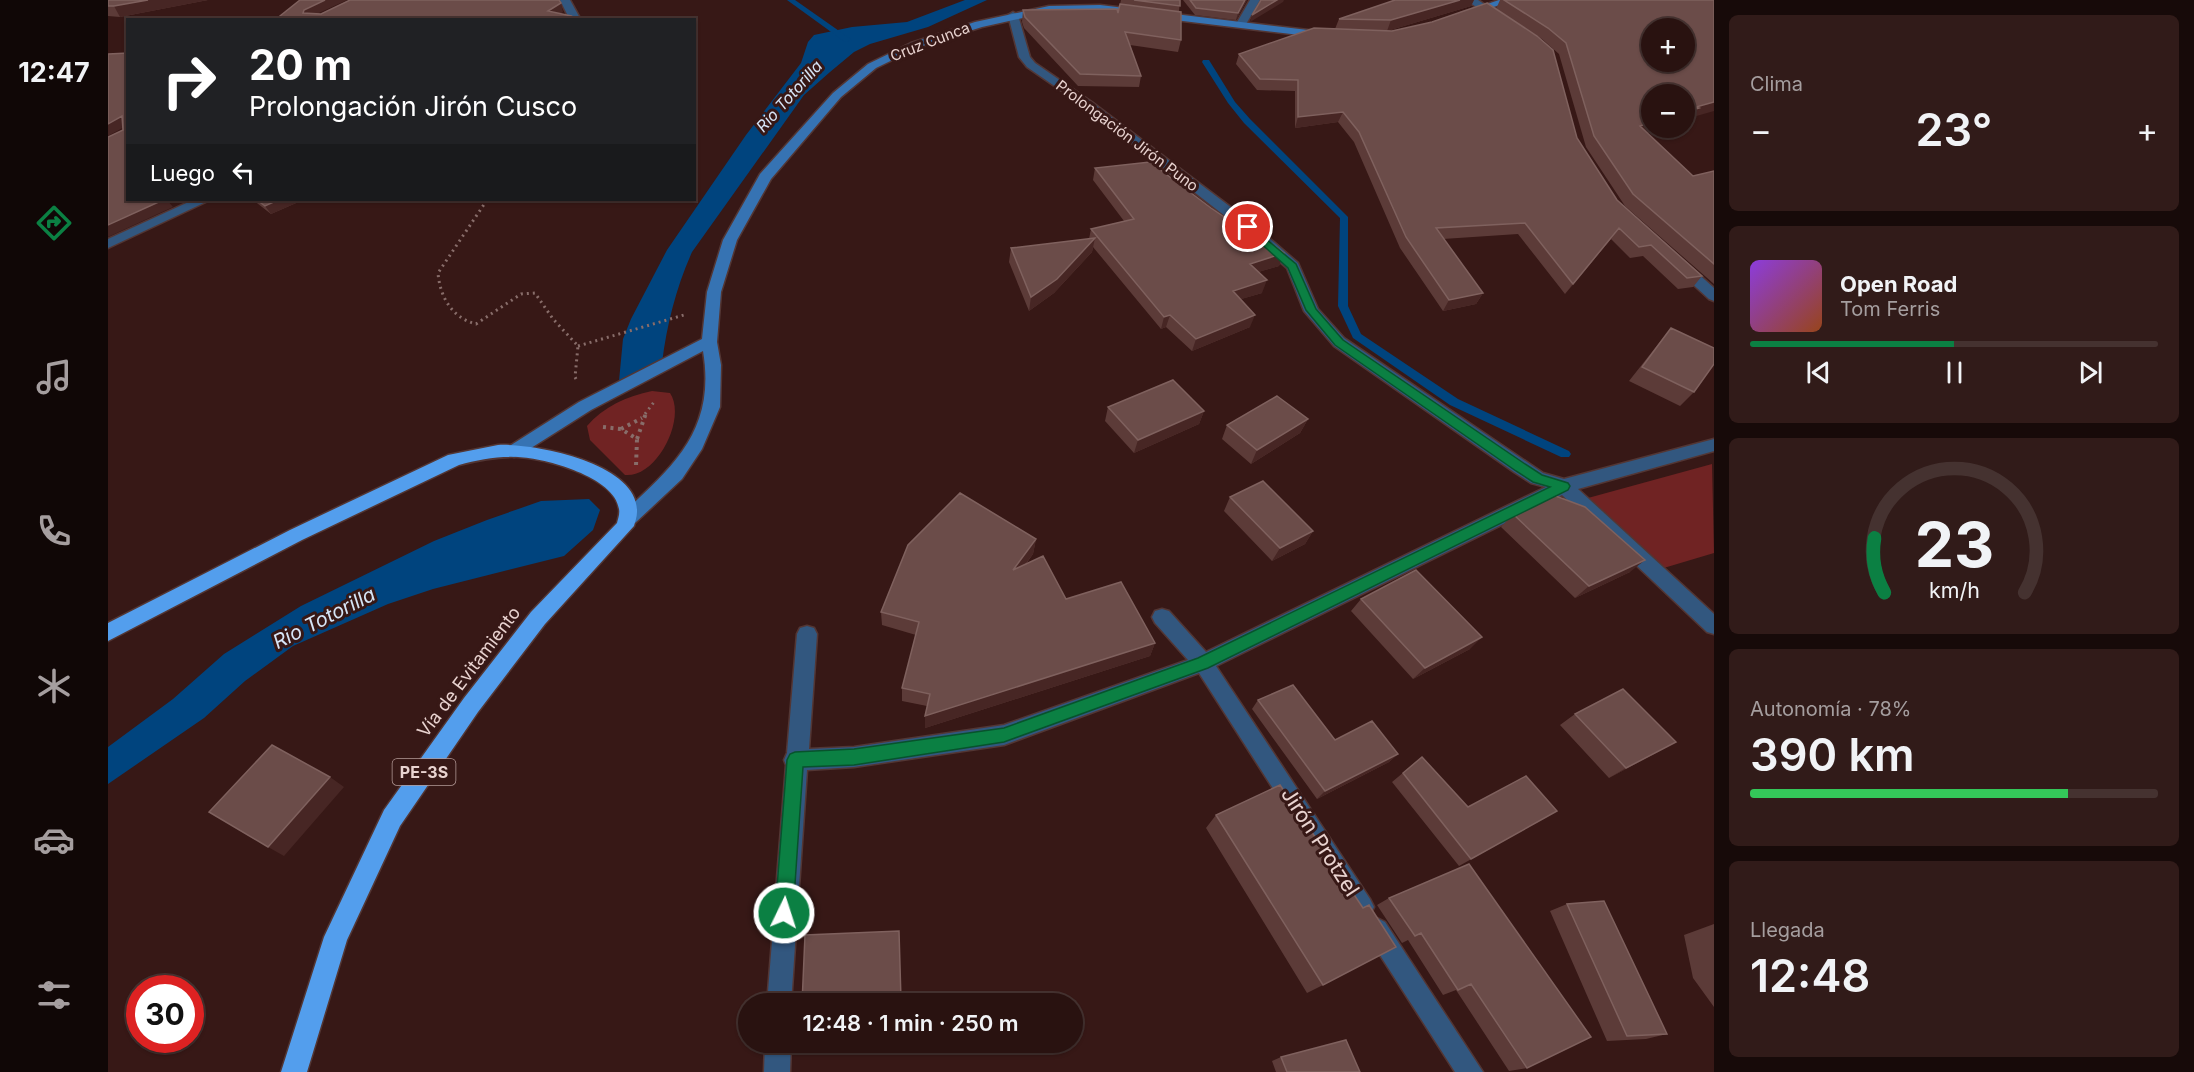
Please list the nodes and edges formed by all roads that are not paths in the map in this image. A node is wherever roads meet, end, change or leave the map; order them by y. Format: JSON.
{"nodes":[{"id":1,"x":565,"y":0,"type":"edge"},
{"id":2,"x":1255,"y":0,"type":"edge"},
{"id":3,"x":1510,"y":0,"type":"edge"},
{"id":4,"x":1476,"y":3,"type":"edge"},
{"id":5,"x":1013,"y":15,"type":"junction"},
{"id":6,"x":1458,"y":16,"type":"edge"},
{"id":7,"x":575,"y":18,"type":"edge"},
{"id":8,"x":1241,"y":24,"type":"junction"},
{"id":9,"x":1510,"y":25,"type":"edge"},
{"id":10,"x":1340,"y":36,"type":"edge"},
{"id":11,"x":201,"y":201,"type":"edge"},
{"id":12,"x":108,"y":244,"type":"edge"},
{"id":13,"x":1670,"y":257,"type":"edge"},
{"id":14,"x":1714,"y":296,"type":"edge"},
{"id":15,"x":709,"y":342,"type":"junction"},
{"id":16,"x":1714,"y":445,"type":"edge"},
{"id":17,"x":514,"y":451,"type":"junction"},
{"id":18,"x":1564,"y":486,"type":"junction"},
{"id":19,"x":630,"y":518,"type":"junction"},
{"id":20,"x":1162,"y":617,"type":"dead end"},
{"id":21,"x":1714,"y":626,"type":"edge"},
{"id":22,"x":108,"y":633,"type":"edge"},
{"id":23,"x":807,"y":634,"type":"dead end"},
{"id":24,"x":1203,"y":663,"type":"junction"},
{"id":25,"x":795,"y":760,"type":"junction"},
{"id":26,"x":780,"y":993,"type":"edge"},
{"id":27,"x":778,"y":1053,"type":"edge"},
{"id":28,"x":294,"y":1072,"type":"edge"},
{"id":29,"x":777,"y":1072,"type":"edge"},
{"id":30,"x":1470,"y":1072,"type":"edge"}],
"edges":[{"from":1,"to":7,"type":"street"},
{"from":2,"to":8,"type":"street"},
{"from":3,"to":4,"type":"street"},
{"from":4,"to":6,"type":"street"},
{"from":4,"to":9,"type":"street"},
{"from":5,"to":8,"type":"street","name":"Cruz Cunca"},
{"from":5,"to":15,"type":"street","name":"Cruz Cunca"},
{"from":5,"to":18,"type":"street","name":"Prolongación Jirón Puno"},
{"from":8,"to":10,"type":"street","name":"Cruz Cunca"},
{"from":11,"to":12,"type":"street"},
{"from":13,"to":14,"type":"street"},
{"from":15,"to":17,"type":"street"},
{"from":15,"to":19,"type":"street","name":"Cruz Cunca"},
{"from":16,"to":18,"type":"street"},
{"from":17,"to":19,"type":"highway"},
{"from":17,"to":22,"type":"highway"},
{"from":18,"to":21,"type":"street"},
{"from":18,"to":24,"type":"street"},
{"from":19,"to":28,"type":"highway","name":"Vía de Evitamiento","number":"PE-3S"},
{"from":20,"to":24,"type":"street","name":"Jirón Protzel"},
{"from":23,"to":25,"type":"street"},
{"from":24,"to":25,"type":"street"},
{"from":24,"to":30,"type":"street","name":"Jirón Protzel"},
{"from":25,"to":26,"type":"street"},
{"from":27,"to":29,"type":"street"}]}
